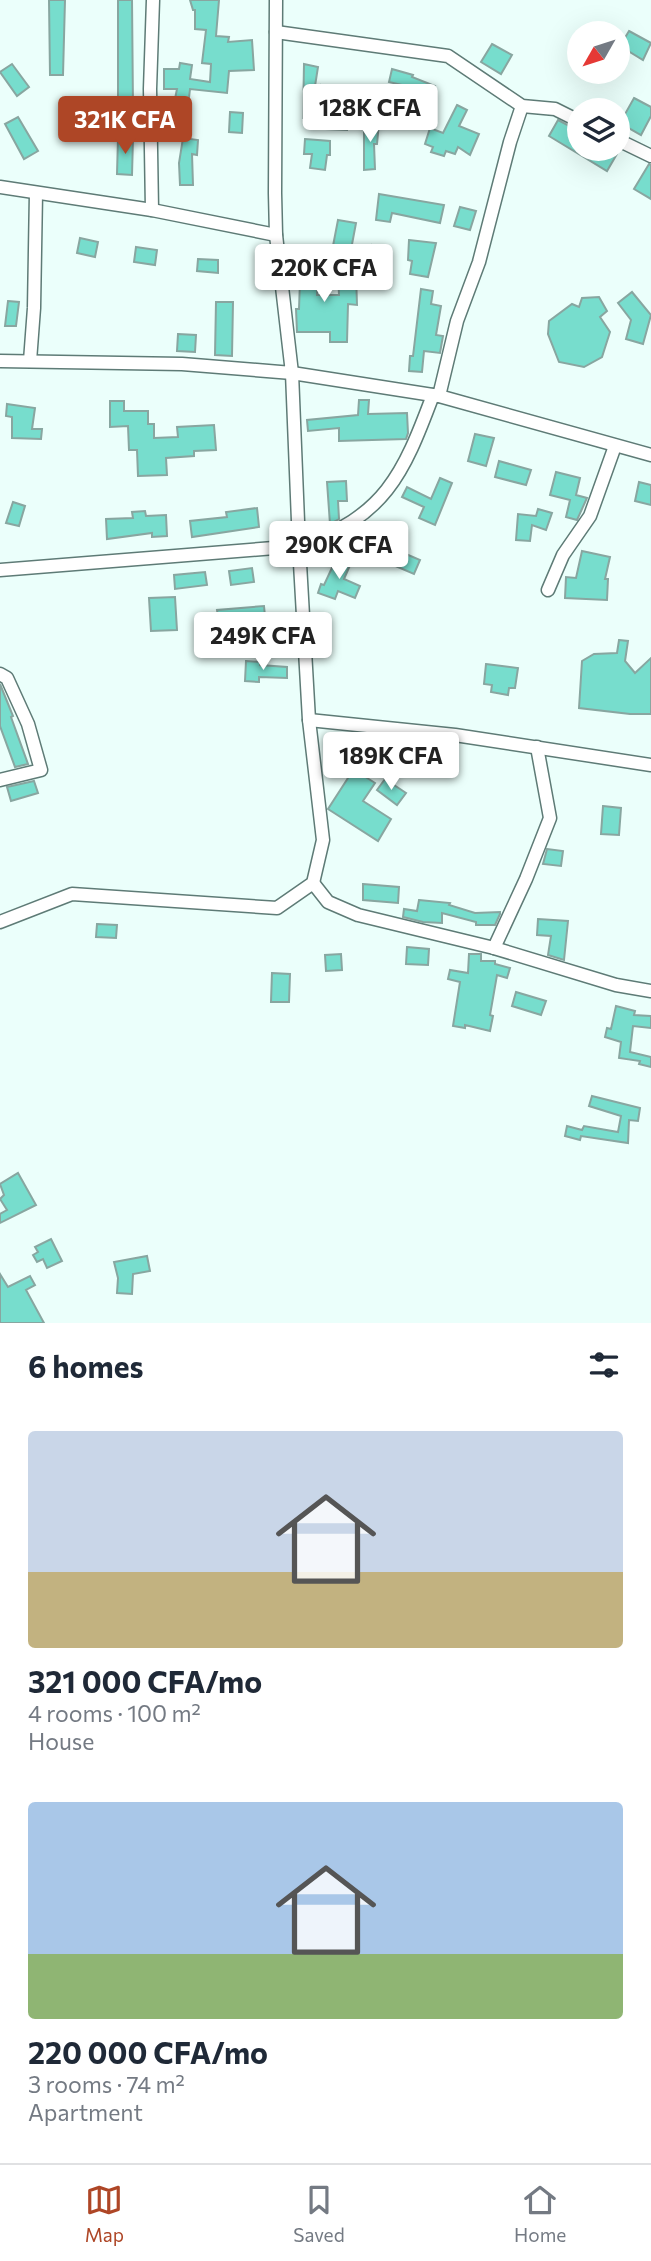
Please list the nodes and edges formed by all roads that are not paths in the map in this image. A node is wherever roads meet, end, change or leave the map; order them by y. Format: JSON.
{"nodes":[{"id":1,"x":153,"y":0,"type":"edge"},
{"id":2,"x":276,"y":0,"type":"edge"},
{"id":3,"x":276,"y":32,"type":"junction"},
{"id":4,"x":522,"y":106,"type":"junction"},
{"id":5,"x":567,"y":114,"type":"edge"},
{"id":6,"x":630,"y":145,"type":"edge"},
{"id":7,"x":651,"y":156,"type":"edge"},
{"id":8,"x":0,"y":187,"type":"edge"},
{"id":9,"x":36,"y":193,"type":"junction"},
{"id":10,"x":152,"y":210,"type":"junction"},
{"id":11,"x":276,"y":235,"type":"junction"},
{"id":12,"x":0,"y":361,"type":"edge"},
{"id":13,"x":30,"y":361,"type":"junction"},
{"id":14,"x":292,"y":373,"type":"junction"},
{"id":15,"x":436,"y":396,"type":"junction"},
{"id":16,"x":615,"y":446,"type":"junction"},
{"id":17,"x":651,"y":455,"type":"edge"},
{"id":18,"x":299,"y":545,"type":"junction"},
{"id":19,"x":0,"y":570,"type":"edge"},
{"id":20,"x":548,"y":590,"type":"dead end"},
{"id":21,"x":0,"y":674,"type":"edge"},
{"id":22,"x":309,"y":720,"type":"junction"},
{"id":23,"x":537,"y":747,"type":"junction"},
{"id":24,"x":651,"y":765,"type":"edge"},
{"id":25,"x":0,"y":780,"type":"edge"},
{"id":26,"x":313,"y":883,"type":"junction"},
{"id":27,"x":0,"y":922,"type":"edge"},
{"id":28,"x":494,"y":948,"type":"junction"},
{"id":29,"x":651,"y":991,"type":"edge"}],
"edges":[{"from":1,"to":10,"type":"street"},
{"from":2,"to":3,"type":"street"},
{"from":3,"to":4,"type":"street"},
{"from":3,"to":11,"type":"street"},
{"from":4,"to":5,"type":"street"},
{"from":4,"to":15,"type":"street"},
{"from":6,"to":7,"type":"street"},
{"from":8,"to":9,"type":"street"},
{"from":9,"to":10,"type":"street"},
{"from":9,"to":13,"type":"street"},
{"from":10,"to":11,"type":"street"},
{"from":11,"to":14,"type":"street"},
{"from":12,"to":13,"type":"street"},
{"from":13,"to":14,"type":"street"},
{"from":14,"to":15,"type":"street"},
{"from":14,"to":18,"type":"street"},
{"from":15,"to":16,"type":"street"},
{"from":15,"to":18,"type":"street"},
{"from":16,"to":17,"type":"street"},
{"from":16,"to":20,"type":"street"},
{"from":18,"to":19,"type":"street"},
{"from":18,"to":22,"type":"street"},
{"from":21,"to":25,"type":"street"},
{"from":22,"to":23,"type":"street"},
{"from":22,"to":26,"type":"street"},
{"from":23,"to":24,"type":"street"},
{"from":23,"to":28,"type":"street"},
{"from":26,"to":27,"type":"street"},
{"from":26,"to":28,"type":"street"},
{"from":28,"to":29,"type":"street"}]}
